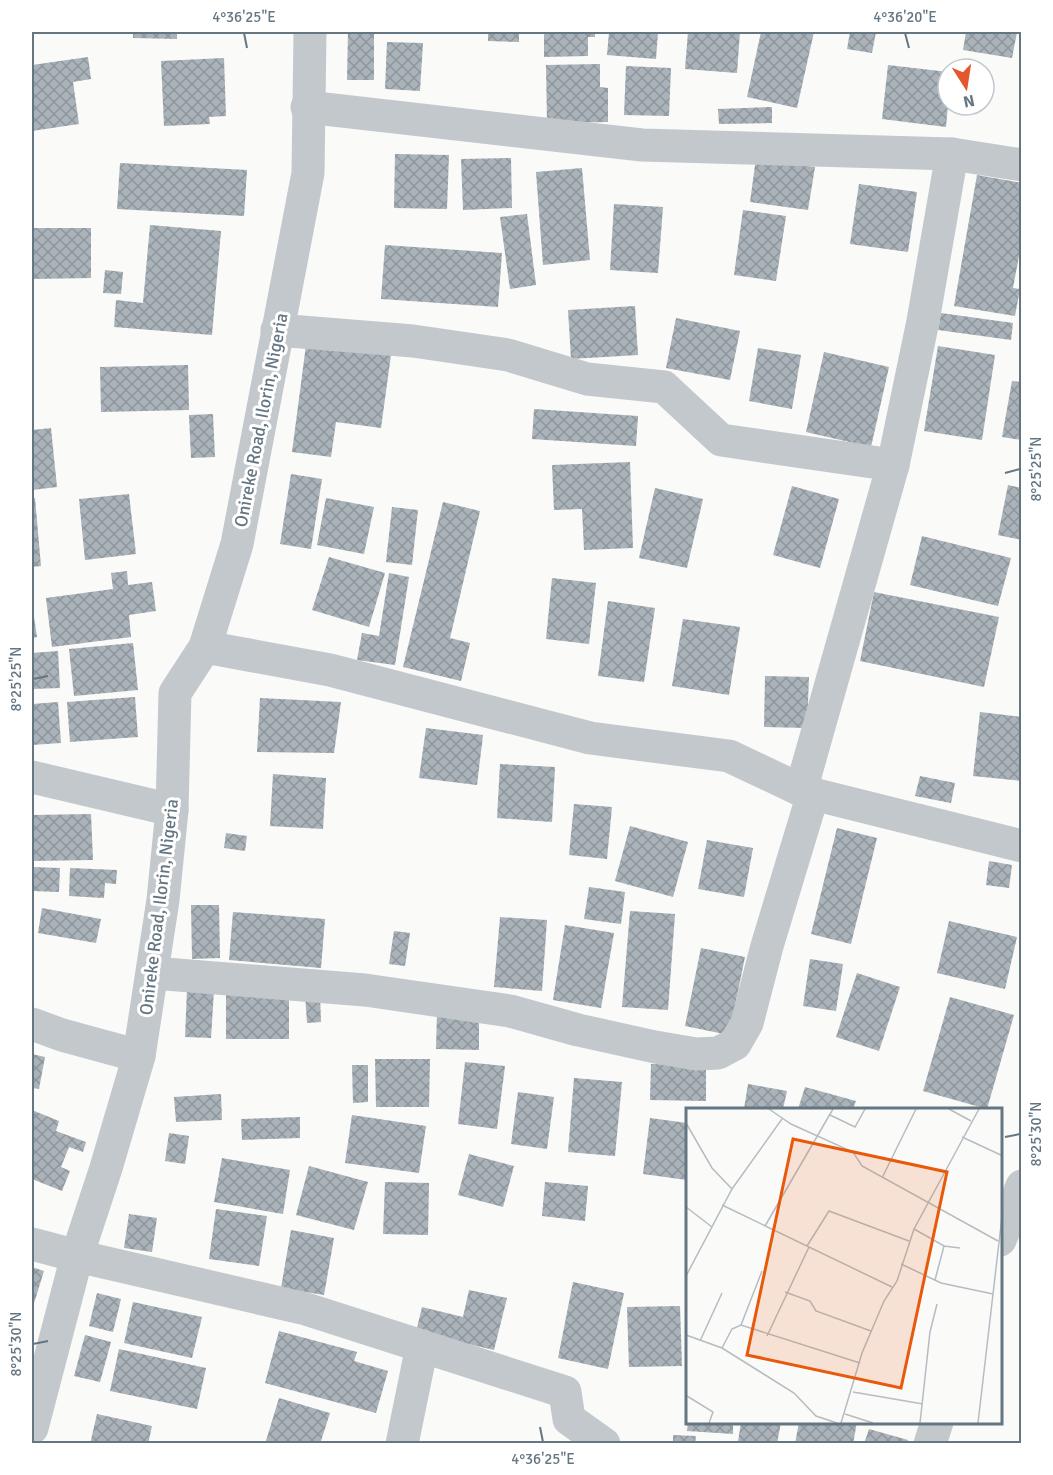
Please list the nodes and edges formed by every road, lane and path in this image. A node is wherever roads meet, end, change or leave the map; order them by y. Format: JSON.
{"nodes":[{"id":1,"x":310,"y":32,"type":"edge"},
{"id":2,"x":307,"y":107,"type":"junction"},
{"id":3,"x":952,"y":154,"type":"junction"},
{"id":4,"x":1022,"y":165,"type":"edge"},
{"id":5,"x":277,"y":330,"type":"junction"},
{"id":6,"x":893,"y":465,"type":"junction"},
{"id":7,"x":205,"y":647,"type":"junction"},
{"id":8,"x":32,"y":777,"type":"edge"},
{"id":9,"x":807,"y":792,"type":"junction"},
{"id":10,"x":172,"y":810,"type":"junction"},
{"id":11,"x":1022,"y":846,"type":"edge"},
{"id":12,"x":153,"y":973,"type":"junction"},
{"id":13,"x":32,"y":1024,"type":"edge"},
{"id":14,"x":140,"y":1056,"type":"junction"},
{"id":15,"x":1022,"y":1186,"type":"edge"},
{"id":16,"x":1002,"y":1235,"type":"edge"},
{"id":17,"x":32,"y":1244,"type":"edge"},
{"id":18,"x":77,"y":1256,"type":"junction"},
{"id":19,"x":422,"y":1346,"type":"junction"},
{"id":20,"x":936,"y":1424,"type":"edge"},
{"id":21,"x":32,"y":1428,"type":"edge"},
{"id":22,"x":402,"y":1443,"type":"edge"},
{"id":23,"x":604,"y":1443,"type":"edge"},
{"id":24,"x":930,"y":1443,"type":"edge"}],
"edges":[{"from":1,"to":2,"type":"street","name":"Onireke Road, Ilorin, Nigeria"},
{"from":2,"to":3,"type":"street"},
{"from":2,"to":5,"type":"street","name":"Onireke Road, Ilorin, Nigeria"},
{"from":3,"to":4,"type":"street"},
{"from":3,"to":6,"type":"street"},
{"from":5,"to":6,"type":"street"},
{"from":5,"to":7,"type":"street","name":"Onireke Road, Ilorin, Nigeria"},
{"from":6,"to":9,"type":"street"},
{"from":7,"to":9,"type":"street"},
{"from":7,"to":10,"type":"street","name":"Onireke Road, Ilorin, Nigeria"},
{"from":8,"to":10,"type":"street"},
{"from":9,"to":11,"type":"street"},
{"from":9,"to":12,"type":"street"},
{"from":10,"to":12,"type":"street","name":"Onireke Road, Ilorin, Nigeria"},
{"from":12,"to":14,"type":"street","name":"Onireke Road, Ilorin, Nigeria"},
{"from":13,"to":14,"type":"street"},
{"from":14,"to":18,"type":"street","name":"Onireke Road, Ilorin, Nigeria"},
{"from":15,"to":16,"type":"street"},
{"from":17,"to":18,"type":"street"},
{"from":18,"to":19,"type":"street"},
{"from":18,"to":21,"type":"street","name":"Onireke Road, Ilorin, Nigeria"},
{"from":19,"to":22,"type":"street"},
{"from":19,"to":23,"type":"street"},
{"from":20,"to":24,"type":"street"}]}
